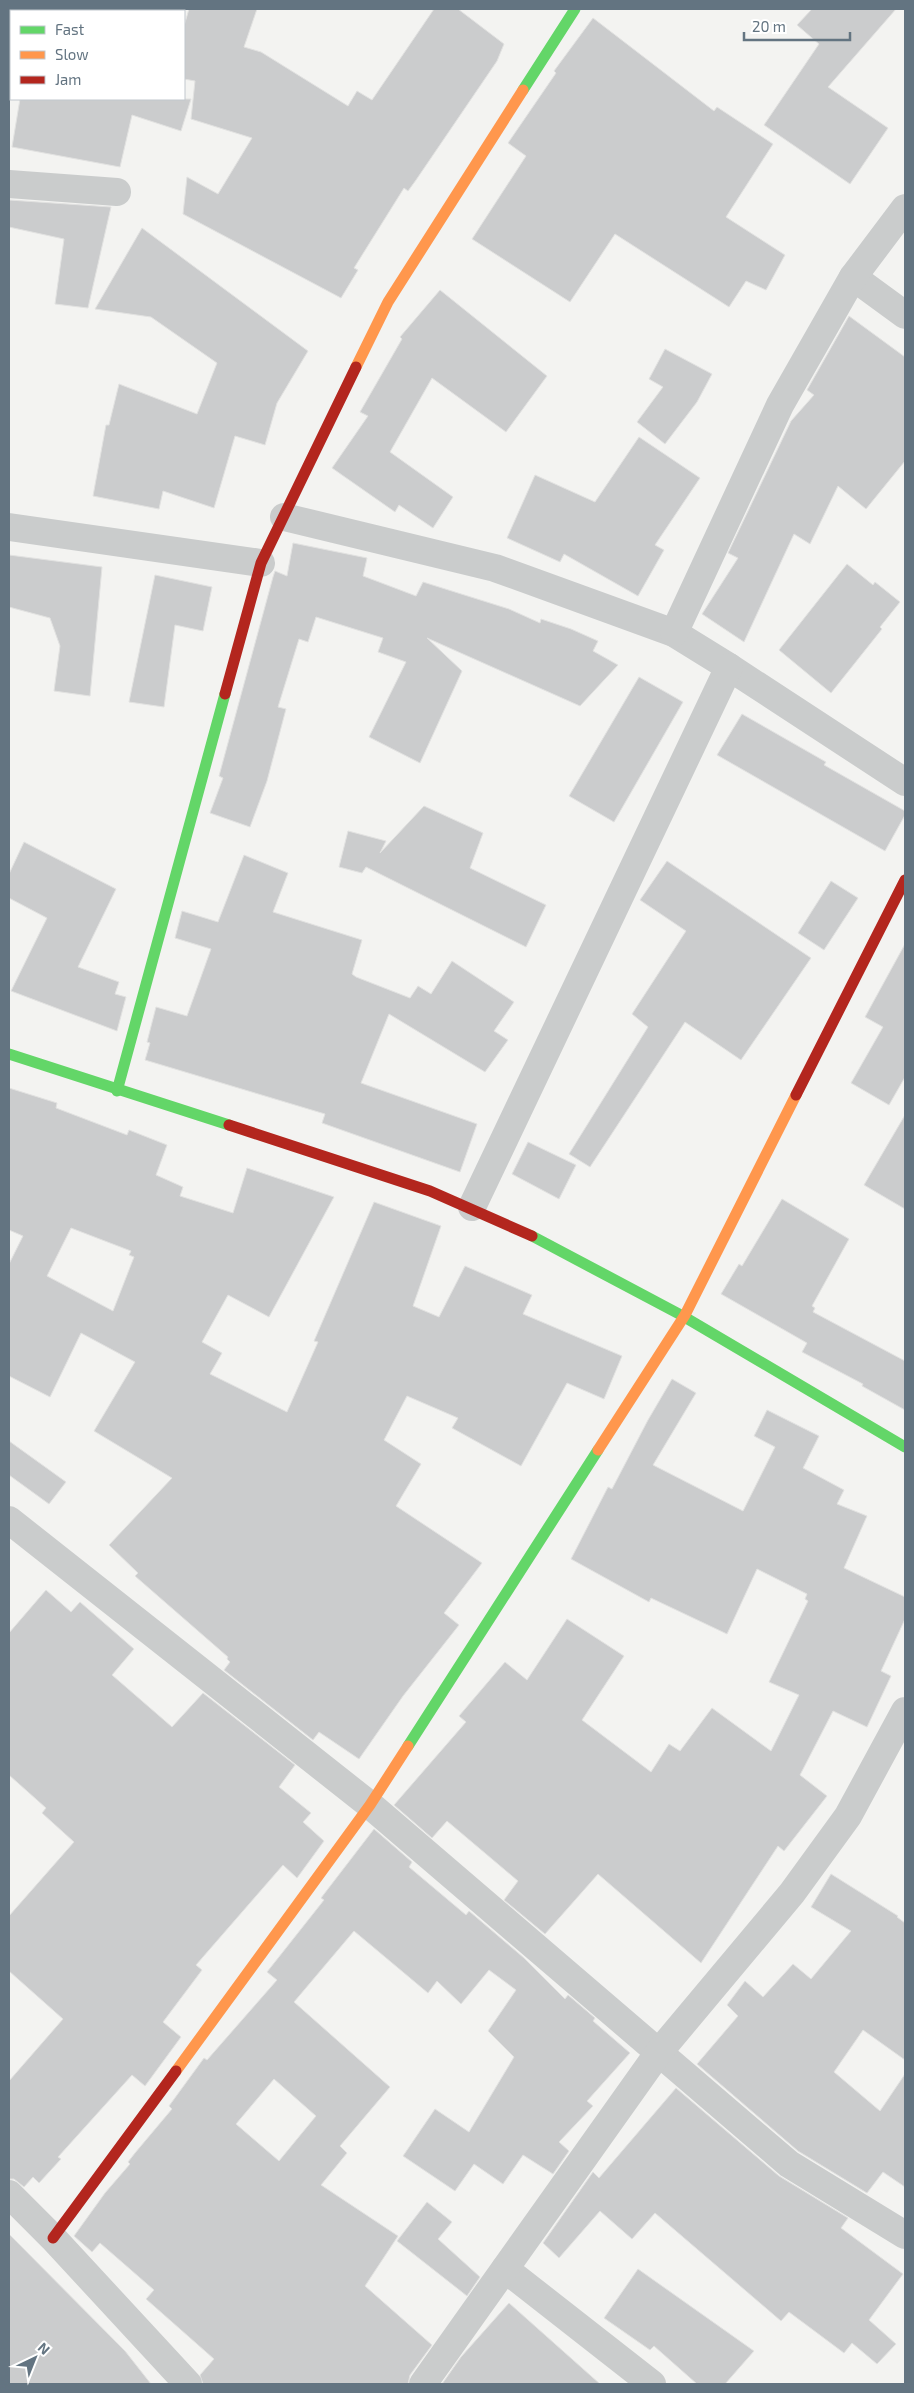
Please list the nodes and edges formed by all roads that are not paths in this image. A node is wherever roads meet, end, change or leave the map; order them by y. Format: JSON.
{"nodes":[{"id":1,"x":575,"y":9,"type":"edge"},
{"id":2,"x":9,"y":184,"type":"edge"},
{"id":3,"x":116,"y":192,"type":"dead end"},
{"id":4,"x":905,"y":208,"type":"edge"},
{"id":5,"x":853,"y":277,"type":"junction"},
{"id":6,"x":905,"y":314,"type":"edge"},
{"id":7,"x":284,"y":517,"type":"junction"},
{"id":8,"x":9,"y":527,"type":"edge"},
{"id":9,"x":262,"y":563,"type":"junction"},
{"id":10,"x":674,"y":633,"type":"junction"},
{"id":11,"x":729,"y":666,"type":"junction"},
{"id":12,"x":905,"y":782,"type":"edge"},
{"id":13,"x":905,"y":880,"type":"edge"},
{"id":14,"x":9,"y":1054,"type":"edge"},
{"id":15,"x":117,"y":1091,"type":"junction"},
{"id":16,"x":472,"y":1207,"type":"junction"},
{"id":17,"x":685,"y":1315,"type":"junction"},
{"id":18,"x":905,"y":1447,"type":"edge"},
{"id":19,"x":9,"y":1520,"type":"edge"},
{"id":20,"x":905,"y":1711,"type":"edge"},
{"id":21,"x":370,"y":1805,"type":"junction"},
{"id":22,"x":659,"y":2052,"type":"junction"},
{"id":23,"x":9,"y":2194,"type":"edge"},
{"id":24,"x":905,"y":2235,"type":"edge"},
{"id":25,"x":53,"y":2238,"type":"junction"},
{"id":26,"x":505,"y":2269,"type":"junction"},
{"id":27,"x":188,"y":2384,"type":"edge"},
{"id":28,"x":423,"y":2384,"type":"edge"},
{"id":29,"x":652,"y":2384,"type":"edge"}],
"edges":[{"from":1,"to":7,"type":"street"},
{"from":2,"to":3,"type":"street"},
{"from":4,"to":5,"type":"street"},
{"from":5,"to":6,"type":"street"},
{"from":5,"to":10,"type":"street"},
{"from":7,"to":9,"type":"street"},
{"from":7,"to":10,"type":"street"},
{"from":8,"to":9,"type":"street"},
{"from":9,"to":15,"type":"street"},
{"from":10,"to":11,"type":"street"},
{"from":11,"to":12,"type":"street"},
{"from":11,"to":16,"type":"street"},
{"from":13,"to":17,"type":"street"},
{"from":14,"to":15,"type":"street"},
{"from":15,"to":16,"type":"street"},
{"from":16,"to":17,"type":"street"},
{"from":17,"to":18,"type":"street"},
{"from":17,"to":21,"type":"street"},
{"from":19,"to":21,"type":"street"},
{"from":20,"to":22,"type":"street"},
{"from":21,"to":22,"type":"street"},
{"from":21,"to":25,"type":"street"},
{"from":22,"to":24,"type":"street"},
{"from":22,"to":26,"type":"street"},
{"from":23,"to":25,"type":"street"},
{"from":25,"to":27,"type":"street"},
{"from":26,"to":28,"type":"street"},
{"from":26,"to":29,"type":"street"}]}
